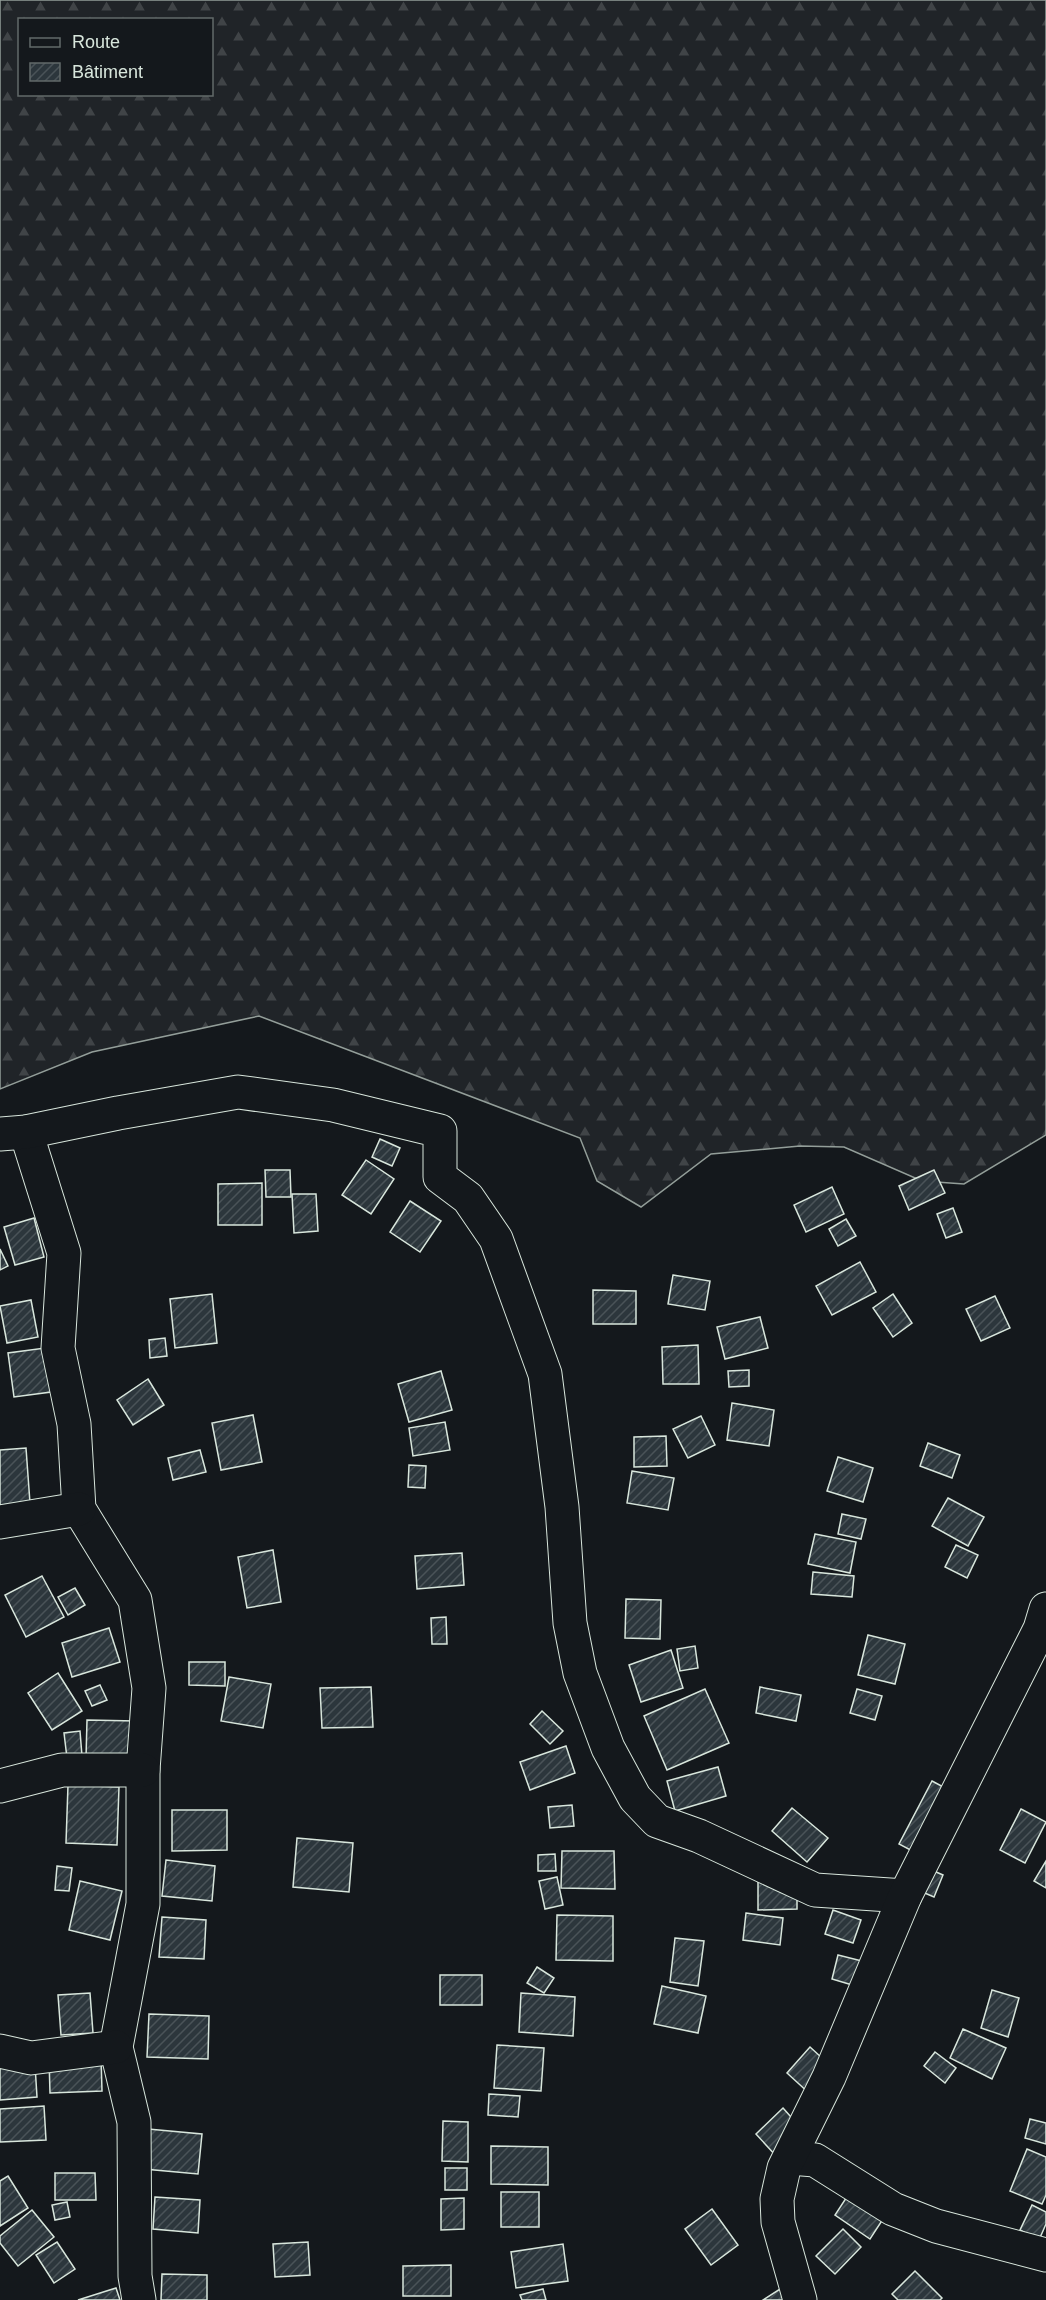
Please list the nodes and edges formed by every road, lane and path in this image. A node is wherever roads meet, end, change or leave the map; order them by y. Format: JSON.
{"nodes":[{"id":1,"x":13,"y":1133,"type":"edge"},
{"id":2,"x":79,"y":1509,"type":"junction"},
{"id":3,"x":0,"y":1522,"type":"edge"},
{"id":4,"x":1046,"y":1609,"type":"edge"},
{"id":5,"x":143,"y":1770,"type":"junction"},
{"id":6,"x":0,"y":1786,"type":"edge"},
{"id":7,"x":905,"y":1896,"type":"junction"},
{"id":8,"x":116,"y":2047,"type":"junction"},
{"id":9,"x":0,"y":2051,"type":"edge"},
{"id":10,"x":790,"y":2158,"type":"junction"},
{"id":11,"x":1046,"y":2255,"type":"edge"},
{"id":12,"x":139,"y":2300,"type":"edge"},
{"id":13,"x":800,"y":2300,"type":"edge"}],
"edges":[{"from":1,"to":2,"type":"street"},
{"from":1,"to":7,"type":"street"},
{"from":2,"to":3,"type":"street"},
{"from":2,"to":5,"type":"street"},
{"from":4,"to":7,"type":"street"},
{"from":5,"to":6,"type":"street"},
{"from":5,"to":8,"type":"street"},
{"from":7,"to":10,"type":"street"},
{"from":8,"to":9,"type":"street"},
{"from":8,"to":12,"type":"street"},
{"from":10,"to":11,"type":"street"},
{"from":10,"to":13,"type":"street"}]}
